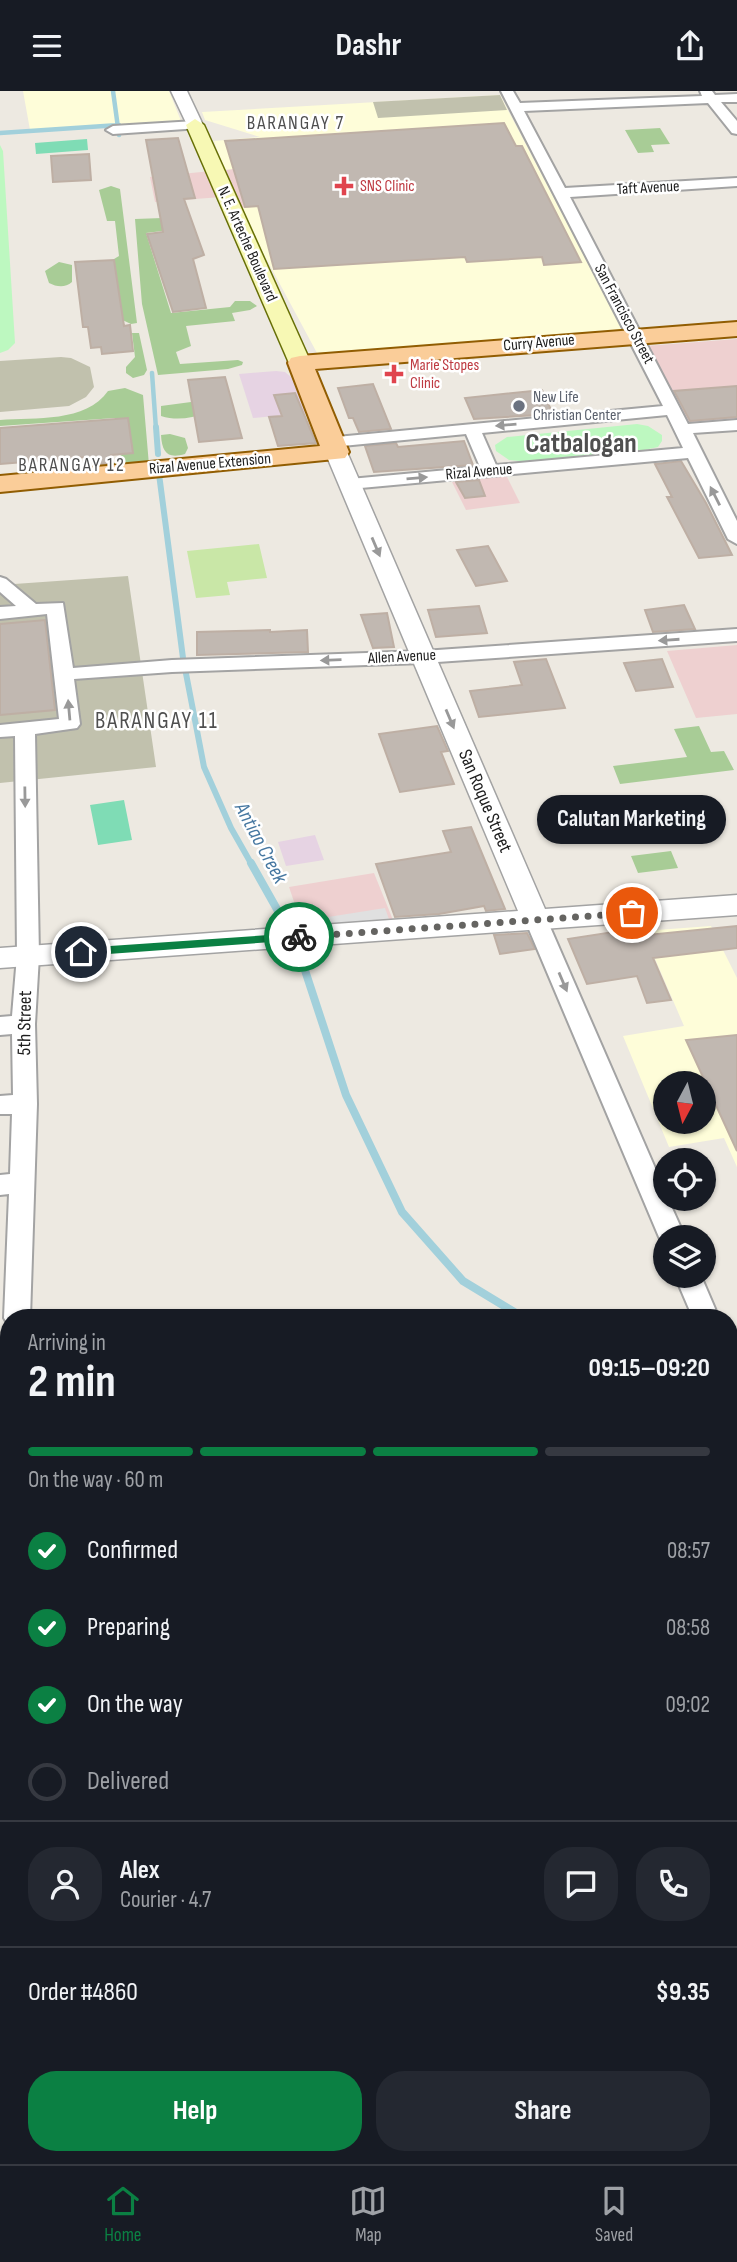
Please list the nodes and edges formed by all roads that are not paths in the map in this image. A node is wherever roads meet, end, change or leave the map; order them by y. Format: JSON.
{"nodes":[{"id":1,"x":179,"y":91,"type":"edge"},
{"id":2,"x":507,"y":91,"type":"edge"},
{"id":3,"x":709,"y":95,"type":"edge"},
{"id":4,"x":737,"y":98,"type":"edge"},
{"id":5,"x":514,"y":107,"type":"junction"},
{"id":6,"x":195,"y":125,"type":"junction"},
{"id":7,"x":119,"y":129,"type":"dead end"},
{"id":8,"x":737,"y":130,"type":"edge"},
{"id":9,"x":737,"y":182,"type":"edge"},
{"id":10,"x":559,"y":193,"type":"junction"},
{"id":11,"x":737,"y":329,"type":"edge"},
{"id":12,"x":636,"y":335,"type":"junction"},
{"id":13,"x":300,"y":363,"type":"junction"},
{"id":14,"x":672,"y":410,"type":"junction"},
{"id":15,"x":737,"y":425,"type":"edge"},
{"id":16,"x":472,"y":428,"type":"junction"},
{"id":17,"x":682,"y":429,"type":"junction"},
{"id":18,"x":334,"y":447,"type":"junction"},
{"id":19,"x":693,"y":452,"type":"junction"},
{"id":20,"x":490,"y":471,"type":"junction"},
{"id":21,"x":0,"y":484,"type":"edge"},
{"id":22,"x":349,"y":484,"type":"junction"},
{"id":23,"x":737,"y":539,"type":"edge"},
{"id":24,"x":0,"y":583,"type":"edge"},
{"id":25,"x":31,"y":609,"type":"junction"},
{"id":26,"x":0,"y":613,"type":"edge"},
{"id":27,"x":737,"y":635,"type":"edge"},
{"id":28,"x":424,"y":657,"type":"junction"},
{"id":29,"x":66,"y":674,"type":"junction"},
{"id":30,"x":25,"y":729,"type":"junction"},
{"id":31,"x":0,"y":731,"type":"edge"},
{"id":32,"x":737,"y":905,"type":"edge"},
{"id":33,"x":536,"y":920,"type":"junction"},
{"id":34,"x":14,"y":957,"type":"edge"},
{"id":35,"x":12,"y":1025,"type":"edge"},
{"id":36,"x":25,"y":1104,"type":"junction"},
{"id":37,"x":0,"y":1105,"type":"edge"},
{"id":38,"x":11,"y":1184,"type":"edge"},
{"id":39,"x":667,"y":1225,"type":"edge"},
{"id":40,"x":9,"y":1273,"type":"edge"},
{"id":41,"x":693,"y":1288,"type":"edge"},
{"id":42,"x":15,"y":1309,"type":"edge"},
{"id":43,"x":702,"y":1309,"type":"edge"}],
"edges":[{"from":1,"to":6,"type":"street"},
{"from":2,"to":5,"type":"street","name":"San Francisco Street"},
{"from":3,"to":4,"type":"street"},
{"from":3,"to":5,"type":"street"},
{"from":3,"to":8,"type":"street"},
{"from":5,"to":10,"type":"street","name":"San Francisco Street"},
{"from":6,"to":7,"type":"street"},
{"from":6,"to":13,"type":"main road","name":"N. E. Arteche Boulevard"},
{"from":9,"to":10,"type":"street","name":"Taft Avenue"},
{"from":10,"to":12,"type":"street","name":"San Francisco Street"},
{"from":11,"to":12,"type":"main road","name":"Curry Avenue"},
{"from":12,"to":13,"type":"main road","name":"Curry Avenue"},
{"from":12,"to":14,"type":"street","name":"San Francisco Street"},
{"from":13,"to":18,"type":"main road","name":"San Roque Street"},
{"from":14,"to":16,"type":"street","one_way":true},
{"from":14,"to":17,"type":"street","name":"San Francisco Street"},
{"from":15,"to":17,"type":"street"},
{"from":16,"to":18,"type":"street"},
{"from":16,"to":20,"type":"street"},
{"from":17,"to":19,"type":"street","name":"San Francisco Street"},
{"from":18,"to":21,"type":"main road","name":"Rizal Avenue Extension"},
{"from":18,"to":22,"type":"street","name":"San Roque Street"},
{"from":19,"to":20,"type":"street","name":"Rizal Avenue"},
{"from":23,"to":19,"type":"street","name":"San Francisco Street","one_way":true},
{"from":22,"to":20,"type":"street","name":"Rizal Avenue","one_way":true},
{"from":22,"to":28,"type":"street","name":"San Roque Street","one_way":true},
{"from":24,"to":25,"type":"street"},
{"from":25,"to":26,"type":"street"},
{"from":25,"to":29,"type":"street"},
{"from":27,"to":28,"type":"street","name":"Allen Avenue","one_way":true},
{"from":28,"to":29,"type":"street","name":"Allen Avenue","one_way":true},
{"from":28,"to":33,"type":"street","name":"San Roque Street","one_way":true},
{"from":30,"to":29,"type":"street","one_way":true},
{"from":30,"to":31,"type":"street"},
{"from":30,"to":34,"type":"street","name":"5th Street","one_way":true},
{"from":32,"to":33,"type":"street"},
{"from":33,"to":34,"type":"street"},
{"from":33,"to":39,"type":"street","name":"San Roque Street","one_way":true},
{"from":34,"to":35,"type":"street","name":"5th Street"},
{"from":35,"to":36,"type":"street","name":"5th Street"},
{"from":36,"to":37,"type":"street"},
{"from":36,"to":38,"type":"street","name":"5th Street"},
{"from":38,"to":40,"type":"street","name":"5th Street"},
{"from":40,"to":42,"type":"street","name":"5th Street"},
{"from":41,"to":43,"type":"street"}]}
